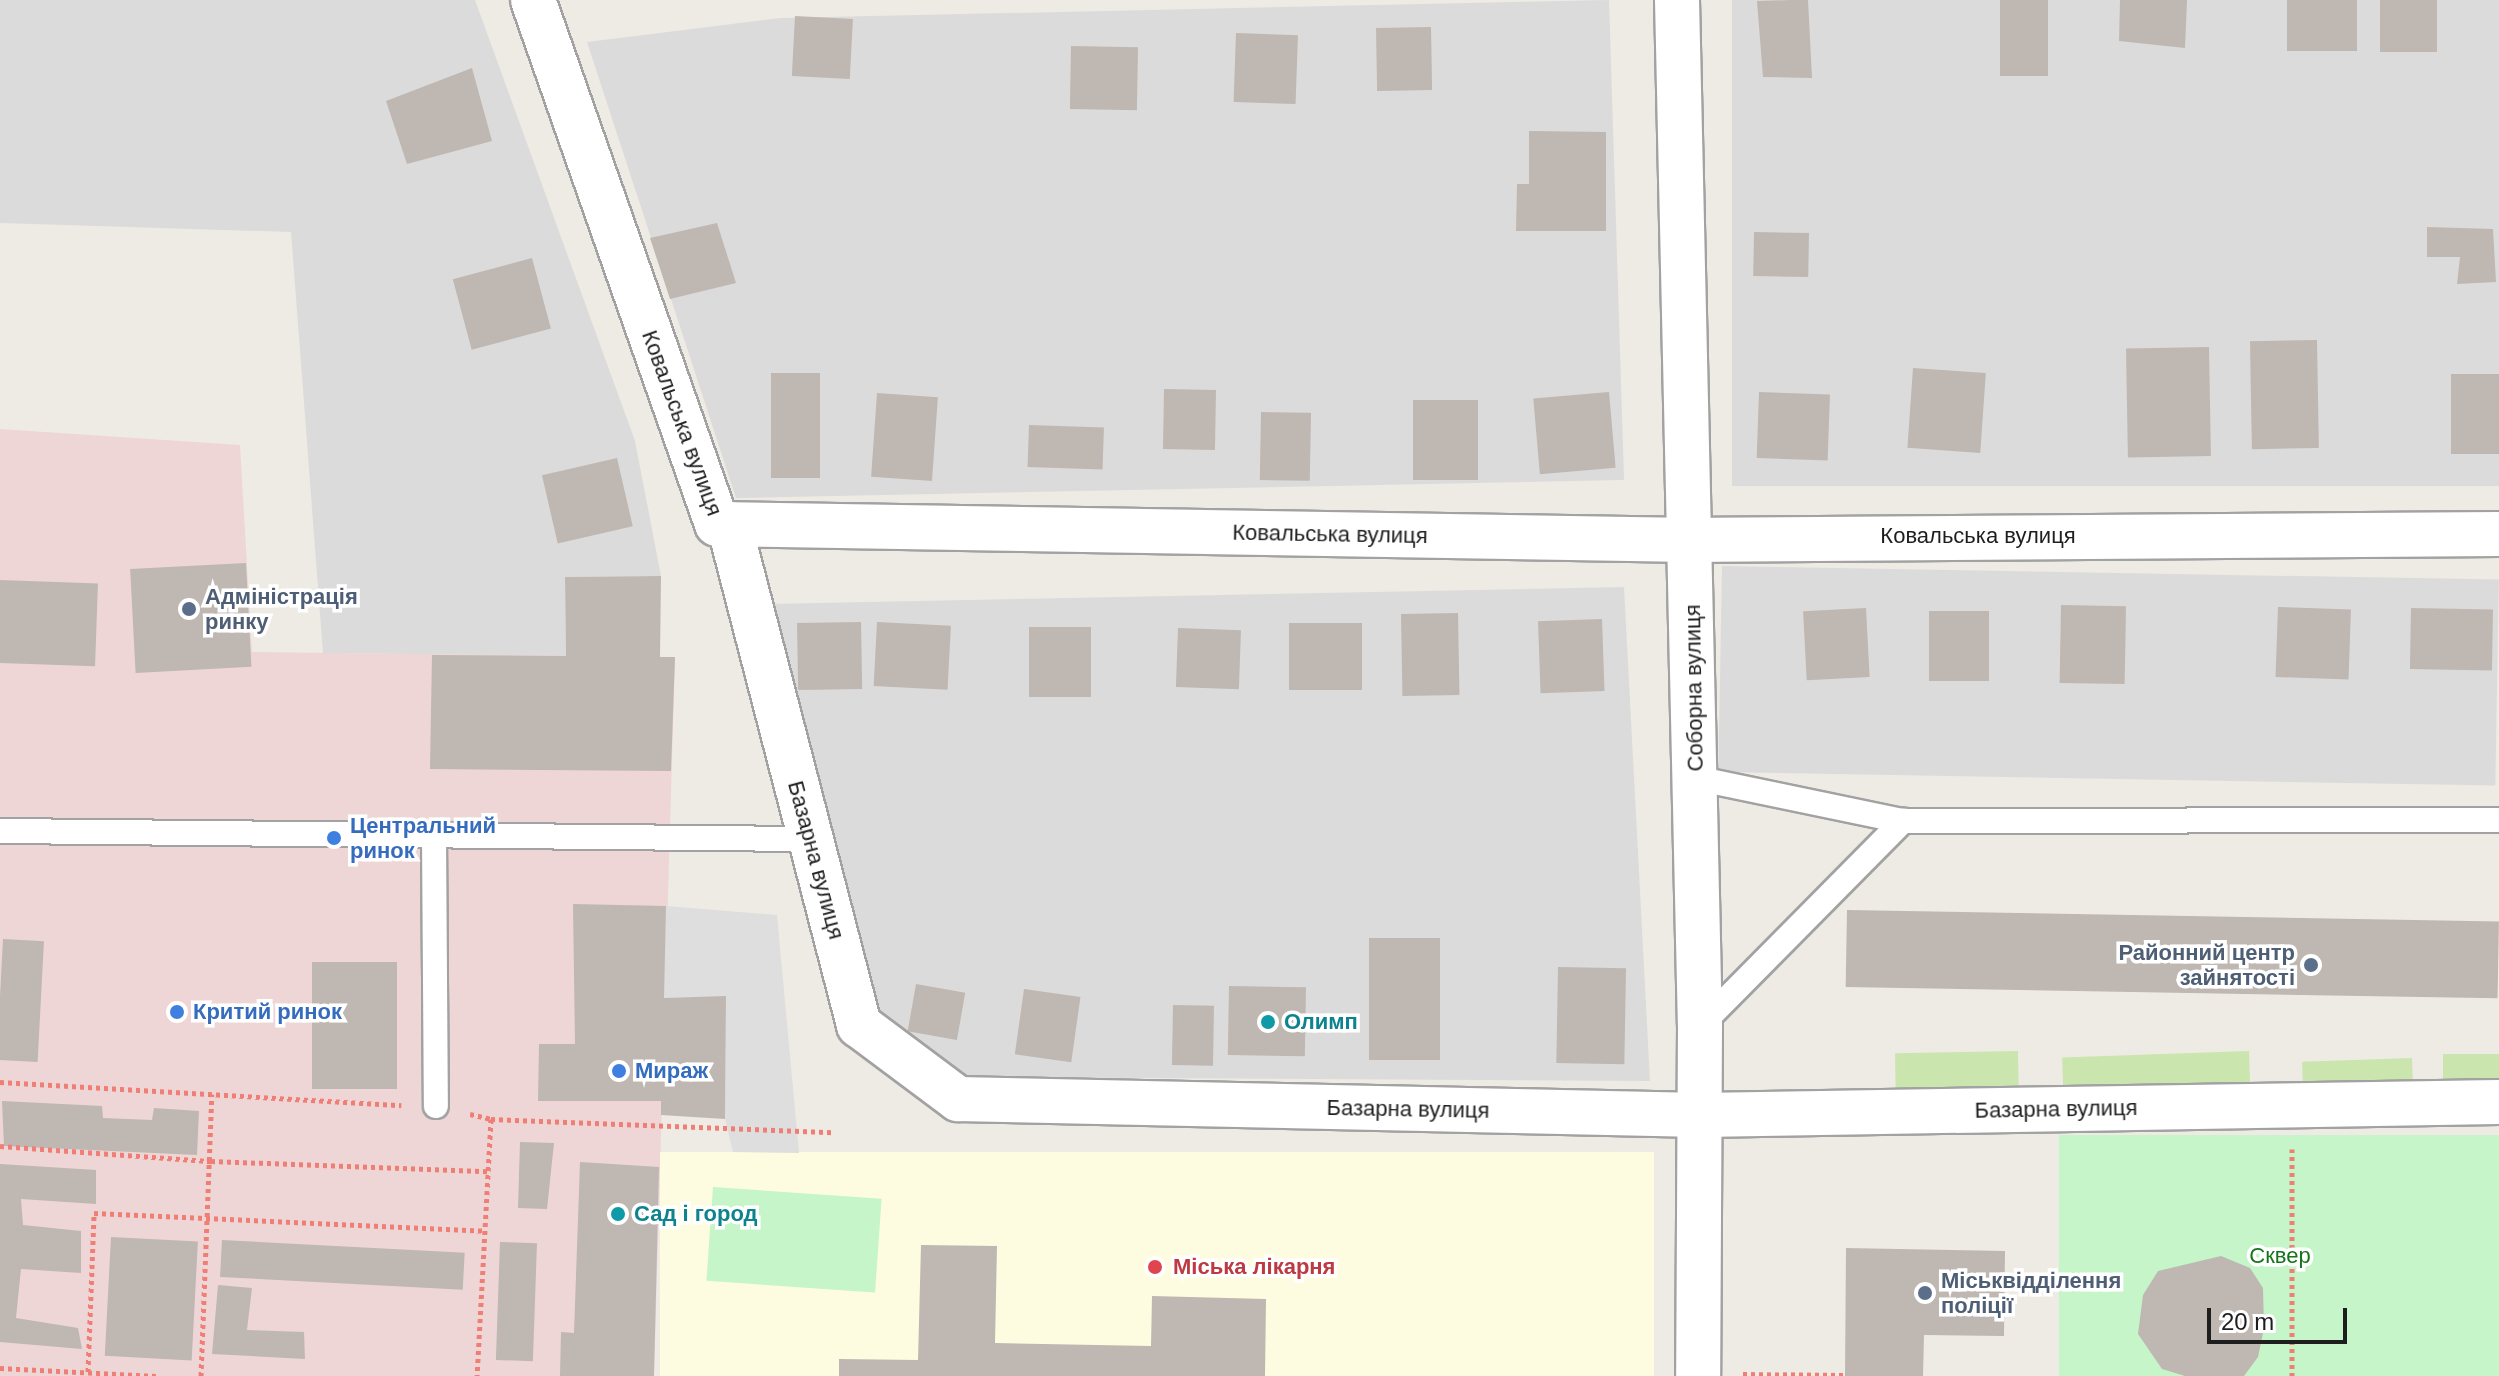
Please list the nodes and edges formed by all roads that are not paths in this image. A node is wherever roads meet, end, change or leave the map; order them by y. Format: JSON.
{"nodes":[{"id":1,"x":533,"y":0,"type":"edge"},
{"id":2,"x":1677,"y":0,"type":"edge"},
{"id":3,"x":729,"y":524,"type":"junction"},
{"id":4,"x":2499,"y":534,"type":"edge"},
{"id":5,"x":1691,"y":540,"type":"junction"},
{"id":6,"x":1695,"y":778,"type":"junction"},
{"id":7,"x":2499,"y":820,"type":"edge"},
{"id":8,"x":1903,"y":821,"type":"junction"},
{"id":9,"x":0,"y":831,"type":"edge"},
{"id":10,"x":434,"y":836,"type":"junction"},
{"id":11,"x":811,"y":839,"type":"junction"},
{"id":12,"x":1700,"y":1026,"type":"junction"},
{"id":13,"x":2499,"y":1102,"type":"edge"},
{"id":14,"x":436,"y":1106,"type":"road end"},
{"id":15,"x":1701,"y":1115,"type":"junction"},
{"id":16,"x":1698,"y":1375,"type":"edge"}],
"edges":[{"from":1,"to":3,"type":"street","name":"Ковальська вулиця"},
{"from":2,"to":5,"type":"street","name":"Соборна вулиця"},
{"from":3,"to":5,"type":"street","name":"Ковальська вулиця"},
{"from":3,"to":11,"type":"street","name":"Базарна вулиця"},
{"from":4,"to":5,"type":"street","name":"Ковальська вулиця"},
{"from":5,"to":6,"type":"street","name":"Соборна вулиця"},
{"from":6,"to":8,"type":"lane"},
{"from":6,"to":12,"type":"street","name":"Соборна вулиця"},
{"from":7,"to":8,"type":"lane"},
{"from":8,"to":12,"type":"lane"},
{"from":9,"to":10,"type":"lane"},
{"from":10,"to":11,"type":"lane"},
{"from":10,"to":14,"type":"lane"},
{"from":11,"to":15,"type":"street","name":"Базарна вулиця"},
{"from":12,"to":15,"type":"street","name":"Соборна вулиця"},
{"from":13,"to":15,"type":"street","name":"Базарна вулиця"},
{"from":15,"to":16,"type":"street","name":"Соборна вулиця"}]}
